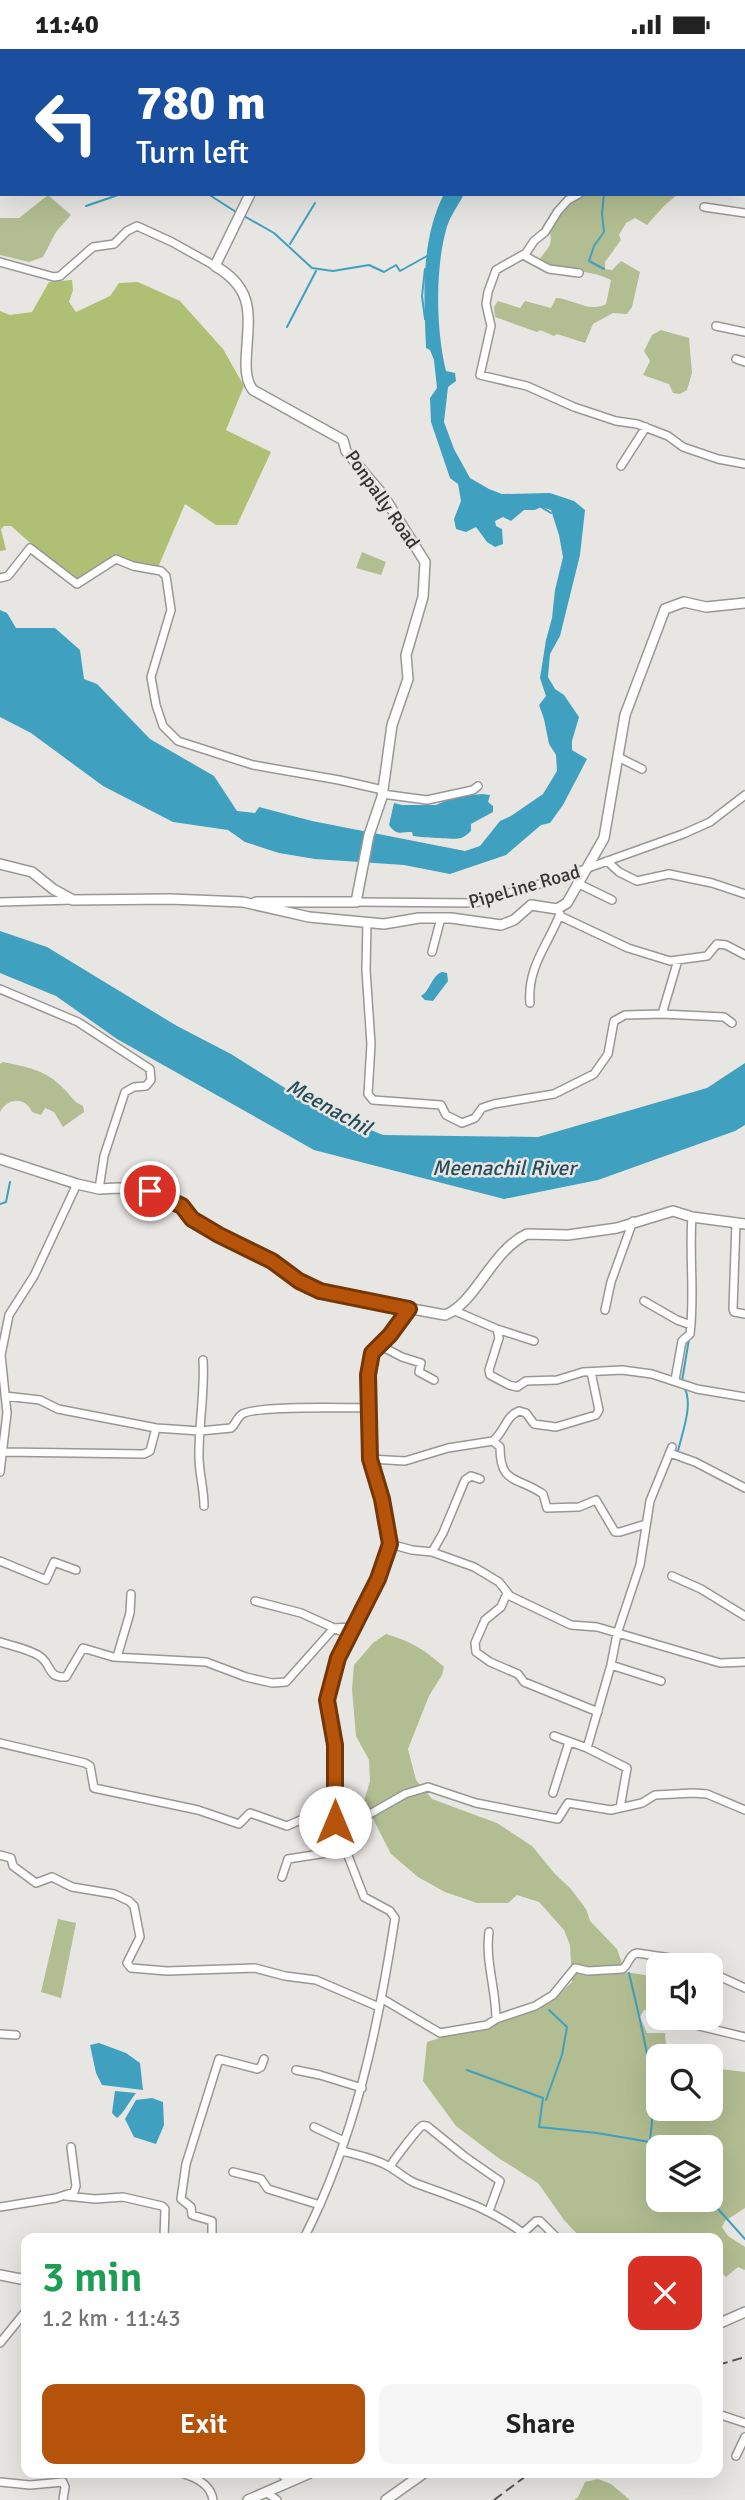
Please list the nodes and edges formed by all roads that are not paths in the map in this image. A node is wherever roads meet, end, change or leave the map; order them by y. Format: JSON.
{"nodes":[{"id":1,"x":249,"y":196,"type":"edge"},
{"id":2,"x":575,"y":196,"type":"edge"},
{"id":3,"x":704,"y":207,"type":"dead end"},
{"id":4,"x":745,"y":213,"type":"edge"},
{"id":5,"x":523,"y":255,"type":"junction"},
{"id":6,"x":0,"y":262,"type":"edge"},
{"id":7,"x":215,"y":266,"type":"junction"},
{"id":8,"x":579,"y":273,"type":"dead end"},
{"id":9,"x":716,"y":326,"type":"dead end"},
{"id":10,"x":745,"y":332,"type":"edge"},
{"id":11,"x":736,"y":359,"type":"dead end"},
{"id":12,"x":745,"y":362,"type":"edge"},
{"id":13,"x":646,"y":427,"type":"junction"},
{"id":14,"x":745,"y":464,"type":"edge"},
{"id":15,"x":621,"y":466,"type":"dead end"},
{"id":16,"x":0,"y":578,"type":"edge"},
{"id":17,"x":745,"y":603,"type":"edge"},
{"id":18,"x":618,"y":757,"type":"junction"},
{"id":19,"x":642,"y":769,"type":"dead end"},
{"id":20,"x":478,"y":786,"type":"dead end"},
{"id":21,"x":383,"y":792,"type":"junction"},
{"id":22,"x":744,"y":797,"type":"edge"},
{"id":23,"x":607,"y":860,"type":"junction"},
{"id":24,"x":0,"y":864,"type":"edge"},
{"id":25,"x":585,"y":868,"type":"junction"},
{"id":26,"x":577,"y":883,"type":"junction"},
{"id":27,"x":745,"y":894,"type":"edge"},
{"id":28,"x":73,"y":900,"type":"junction"},
{"id":29,"x":612,"y":900,"type":"dead end"},
{"id":30,"x":0,"y":902,"type":"edge"},
{"id":31,"x":243,"y":902,"type":"junction"},
{"id":32,"x":356,"y":902,"type":"junction"},
{"id":33,"x":562,"y":906,"type":"junction"},
{"id":34,"x":560,"y":916,"type":"junction"},
{"id":35,"x":441,"y":918,"type":"junction"},
{"id":36,"x":367,"y":922,"type":"junction"},
{"id":37,"x":432,"y":953,"type":"dead end"},
{"id":38,"x":745,"y":955,"type":"edge"},
{"id":39,"x":678,"y":960,"type":"junction"},
{"id":40,"x":0,"y":989,"type":"edge"},
{"id":41,"x":530,"y":1003,"type":"dead end"},
{"id":42,"x":662,"y":1014,"type":"junction"},
{"id":43,"x":733,"y":1023,"type":"dead end"},
{"id":44,"x":0,"y":1159,"type":"edge"},
{"id":45,"x":77,"y":1184,"type":"junction"},
{"id":46,"x":99,"y":1189,"type":"junction"},
{"id":47,"x":692,"y":1217,"type":"junction"},
{"id":48,"x":634,"y":1221,"type":"junction"},
{"id":49,"x":740,"y":1223,"type":"edge"},
{"id":50,"x":644,"y":1301,"type":"dead end"},
{"id":51,"x":409,"y":1309,"type":"junction"},
{"id":52,"x":605,"y":1310,"type":"dead end"},
{"id":53,"x":455,"y":1311,"type":"junction"},
{"id":54,"x":745,"y":1314,"type":"edge"},
{"id":55,"x":691,"y":1325,"type":"junction"},
{"id":56,"x":497,"y":1329,"type":"junction"},
{"id":57,"x":534,"y":1341,"type":"dead end"},
{"id":58,"x":379,"y":1345,"type":"junction"},
{"id":59,"x":203,"y":1360,"type":"dead end"},
{"id":60,"x":591,"y":1372,"type":"junction"},
{"id":61,"x":434,"y":1380,"type":"dead end"},
{"id":62,"x":675,"y":1380,"type":"junction"},
{"id":63,"x":5,"y":1396,"type":"junction"},
{"id":64,"x":745,"y":1397,"type":"edge"},
{"id":65,"x":369,"y":1408,"type":"junction"},
{"id":66,"x":156,"y":1428,"type":"junction"},
{"id":67,"x":200,"y":1431,"type":"junction"},
{"id":68,"x":493,"y":1441,"type":"junction"},
{"id":69,"x":4,"y":1452,"type":"junction"},
{"id":70,"x":370,"y":1459,"type":"junction"},
{"id":71,"x":0,"y":1472,"type":"edge"},
{"id":72,"x":480,"y":1479,"type":"dead end"},
{"id":73,"x":745,"y":1488,"type":"edge"},
{"id":74,"x":204,"y":1506,"type":"dead end"},
{"id":75,"x":646,"y":1524,"type":"junction"},
{"id":76,"x":390,"y":1544,"type":"junction"},
{"id":77,"x":432,"y":1552,"type":"junction"},
{"id":78,"x":0,"y":1561,"type":"edge"},
{"id":79,"x":76,"y":1570,"type":"dead end"},
{"id":80,"x":672,"y":1576,"type":"dead end"},
{"id":81,"x":507,"y":1593,"type":"junction"},
{"id":82,"x":131,"y":1594,"type":"dead end"},
{"id":83,"x":255,"y":1601,"type":"dead end"},
{"id":84,"x":745,"y":1616,"type":"edge"},
{"id":85,"x":353,"y":1627,"type":"junction"},
{"id":86,"x":334,"y":1628,"type":"junction"},
{"id":87,"x":617,"y":1634,"type":"junction"},
{"id":88,"x":349,"y":1635,"type":"junction"},
{"id":89,"x":0,"y":1641,"type":"edge"},
{"id":90,"x":117,"y":1657,"type":"junction"},
{"id":91,"x":745,"y":1662,"type":"edge"},
{"id":92,"x":611,"y":1665,"type":"junction"},
{"id":93,"x":661,"y":1681,"type":"dead end"},
{"id":94,"x":598,"y":1712,"type":"junction"},
{"id":95,"x":554,"y":1736,"type":"dead end"},
{"id":96,"x":0,"y":1742,"type":"edge"},
{"id":97,"x":569,"y":1742,"type":"junction"},
{"id":98,"x":587,"y":1748,"type":"junction"},
{"id":99,"x":553,"y":1793,"type":"dead end"},
{"id":100,"x":620,"y":1808,"type":"junction"},
{"id":101,"x":745,"y":1810,"type":"edge"},
{"id":102,"x":335,"y":1822,"type":"junction"},
{"id":103,"x":346,"y":1850,"type":"junction"},
{"id":104,"x":0,"y":1855,"type":"edge"},
{"id":105,"x":282,"y":1877,"type":"dead end"},
{"id":106,"x":489,"y":1932,"type":"dead end"},
{"id":107,"x":646,"y":1954,"type":"edge"},
{"id":108,"x":723,"y":1978,"type":"edge"},
{"id":109,"x":745,"y":1988,"type":"edge"},
{"id":110,"x":380,"y":2002,"type":"junction"},
{"id":111,"x":496,"y":2018,"type":"junction"},
{"id":112,"x":716,"y":2030,"type":"edge"},
{"id":113,"x":0,"y":2033,"type":"edge"},
{"id":114,"x":16,"y":2035,"type":"dead end"},
{"id":115,"x":745,"y":2037,"type":"edge"},
{"id":116,"x":264,"y":2059,"type":"dead end"},
{"id":117,"x":296,"y":2070,"type":"dead end"},
{"id":118,"x":362,"y":2088,"type":"junction"},
{"id":119,"x":314,"y":2127,"type":"dead end"},
{"id":120,"x":344,"y":2141,"type":"junction"},
{"id":121,"x":71,"y":2147,"type":"dead end"},
{"id":122,"x":342,"y":2151,"type":"junction"},
{"id":123,"x":390,"y":2167,"type":"junction"},
{"id":124,"x":233,"y":2172,"type":"dead end"},
{"id":125,"x":66,"y":2196,"type":"junction"},
{"id":126,"x":320,"y":2204,"type":"junction"},
{"id":127,"x":0,"y":2207,"type":"edge"},
{"id":128,"x":489,"y":2211,"type":"junction"},
{"id":129,"x":164,"y":2233,"type":"edge"},
{"id":130,"x":212,"y":2233,"type":"edge"},
{"id":131,"x":306,"y":2233,"type":"edge"},
{"id":132,"x":517,"y":2233,"type":"edge"},
{"id":133,"x":524,"y":2233,"type":"edge"},
{"id":134,"x":552,"y":2233,"type":"edge"},
{"id":135,"x":0,"y":2275,"type":"edge"},
{"id":136,"x":21,"y":2279,"type":"edge"},
{"id":137,"x":745,"y":2312,"type":"edge"},
{"id":138,"x":21,"y":2317,"type":"edge"},
{"id":139,"x":723,"y":2322,"type":"edge"},
{"id":140,"x":0,"y":2343,"type":"edge"},
{"id":141,"x":723,"y":2416,"type":"edge"},
{"id":142,"x":745,"y":2423,"type":"edge"},
{"id":143,"x":745,"y":2437,"type":"edge"},
{"id":144,"x":736,"y":2456,"type":"dead end"},
{"id":145,"x":193,"y":2478,"type":"edge"},
{"id":146,"x":286,"y":2478,"type":"edge"},
{"id":147,"x":299,"y":2478,"type":"edge"},
{"id":148,"x":417,"y":2478,"type":"edge"},
{"id":149,"x":0,"y":2482,"type":"edge"},
{"id":150,"x":290,"y":2482,"type":"junction"},
{"id":151,"x":266,"y":2492,"type":"junction"},
{"id":152,"x":64,"y":2500,"type":"edge"},
{"id":153,"x":213,"y":2500,"type":"edge"},
{"id":154,"x":248,"y":2500,"type":"edge"},
{"id":155,"x":277,"y":2500,"type":"edge"},
{"id":156,"x":386,"y":2500,"type":"edge"}],
"edges":[{"from":1,"to":7,"type":"main road"},
{"from":2,"to":5,"type":"street"},
{"from":3,"to":4,"type":"street"},
{"from":5,"to":8,"type":"street"},
{"from":5,"to":13,"type":"street"},
{"from":6,"to":7,"type":"street"},
{"from":7,"to":21,"type":"main road","name":"Ponpally Road"},
{"from":9,"to":10,"type":"street"},
{"from":11,"to":12,"type":"street"},
{"from":13,"to":14,"type":"street"},
{"from":13,"to":15,"type":"street"},
{"from":16,"to":21,"type":"street"},
{"from":17,"to":18,"type":"main road"},
{"from":18,"to":19,"type":"street"},
{"from":18,"to":25,"type":"main road"},
{"from":20,"to":21,"type":"street"},
{"from":21,"to":32,"type":"main road","name":"Ponpally Road"},
{"from":22,"to":23,"type":"street","name":"PipeLine Road"},
{"from":23,"to":25,"type":"street","name":"PipeLine Road"},
{"from":23,"to":27,"type":"street"},
{"from":24,"to":28,"type":"main road"},
{"from":25,"to":26,"type":"main road"},
{"from":25,"to":32,"type":"street","name":"PipeLine Road"},
{"from":26,"to":29,"type":"street"},
{"from":26,"to":33,"type":"main road"},
{"from":28,"to":30,"type":"street"},
{"from":28,"to":31,"type":"main road"},
{"from":31,"to":32,"type":"main road","name":"PipeLine Road"},
{"from":31,"to":36,"type":"main road"},
{"from":33,"to":34,"type":"street"},
{"from":33,"to":35,"type":"main road"},
{"from":34,"to":39,"type":"street"},
{"from":34,"to":41,"type":"street"},
{"from":35,"to":36,"type":"main road"},
{"from":35,"to":37,"type":"street"},
{"from":36,"to":42,"type":"street"},
{"from":38,"to":39,"type":"street"},
{"from":39,"to":42,"type":"street"},
{"from":40,"to":46,"type":"street"},
{"from":42,"to":43,"type":"street"},
{"from":44,"to":45,"type":"main road"},
{"from":45,"to":46,"type":"main road"},
{"from":45,"to":63,"type":"street"},
{"from":46,"to":51,"type":"main road"},
{"from":47,"to":48,"type":"main road"},
{"from":47,"to":49,"type":"main road"},
{"from":47,"to":55,"type":"street"},
{"from":48,"to":52,"type":"street"},
{"from":48,"to":53,"type":"main road"},
{"from":49,"to":54,"type":"street"},
{"from":50,"to":55,"type":"street"},
{"from":51,"to":53,"type":"main road"},
{"from":51,"to":58,"type":"street"},
{"from":53,"to":56,"type":"street"},
{"from":55,"to":62,"type":"street"},
{"from":56,"to":57,"type":"street"},
{"from":56,"to":60,"type":"street"},
{"from":58,"to":61,"type":"street"},
{"from":58,"to":65,"type":"street"},
{"from":59,"to":67,"type":"street"},
{"from":60,"to":62,"type":"street"},
{"from":60,"to":68,"type":"street"},
{"from":62,"to":64,"type":"street"},
{"from":63,"to":66,"type":"street"},
{"from":63,"to":69,"type":"street"},
{"from":65,"to":67,"type":"street"},
{"from":65,"to":70,"type":"street"},
{"from":66,"to":67,"type":"street"},
{"from":66,"to":69,"type":"street"},
{"from":67,"to":74,"type":"street"},
{"from":68,"to":70,"type":"street"},
{"from":68,"to":75,"type":"street"},
{"from":69,"to":71,"type":"street"},
{"from":70,"to":76,"type":"street"},
{"from":72,"to":77,"type":"street"},
{"from":73,"to":75,"type":"street"},
{"from":75,"to":87,"type":"street"},
{"from":76,"to":77,"type":"street"},
{"from":76,"to":85,"type":"street"},
{"from":77,"to":81,"type":"street"},
{"from":78,"to":79,"type":"street"},
{"from":80,"to":84,"type":"street"},
{"from":81,"to":87,"type":"street"},
{"from":81,"to":94,"type":"street"},
{"from":82,"to":90,"type":"street"},
{"from":83,"to":86,"type":"street"},
{"from":85,"to":86,"type":"street"},
{"from":85,"to":88,"type":"street"},
{"from":86,"to":88,"type":"street"},
{"from":86,"to":90,"type":"street"},
{"from":87,"to":91,"type":"street"},
{"from":87,"to":92,"type":"street"},
{"from":88,"to":102,"type":"street"},
{"from":89,"to":90,"type":"street"},
{"from":92,"to":93,"type":"street"},
{"from":92,"to":94,"type":"street"},
{"from":94,"to":98,"type":"street"},
{"from":95,"to":97,"type":"street"},
{"from":96,"to":102,"type":"street"},
{"from":97,"to":98,"type":"street"},
{"from":97,"to":99,"type":"street"},
{"from":98,"to":100,"type":"street"},
{"from":100,"to":101,"type":"street"},
{"from":100,"to":102,"type":"street"},
{"from":102,"to":103,"type":"street"},
{"from":103,"to":105,"type":"street"},
{"from":103,"to":110,"type":"street"},
{"from":104,"to":110,"type":"street"},
{"from":106,"to":111,"type":"street"},
{"from":107,"to":111,"type":"street"},
{"from":108,"to":109,"type":"street"},
{"from":110,"to":111,"type":"street"},
{"from":110,"to":118,"type":"street"},
{"from":112,"to":115,"type":"street"},
{"from":113,"to":114,"type":"street"},
{"from":116,"to":130,"type":"street"},
{"from":117,"to":118,"type":"street"},
{"from":118,"to":120,"type":"street"},
{"from":119,"to":120,"type":"street"},
{"from":120,"to":122,"type":"street"},
{"from":121,"to":125,"type":"street"},
{"from":122,"to":123,"type":"street"},
{"from":122,"to":126,"type":"street"},
{"from":123,"to":128,"type":"street"},
{"from":123,"to":128,"type":"street"},
{"from":124,"to":126,"type":"street"},
{"from":125,"to":127,"type":"street"},
{"from":125,"to":129,"type":"street"},
{"from":126,"to":131,"type":"street"},
{"from":128,"to":132,"type":"street"},
{"from":133,"to":134,"type":"street"},
{"from":135,"to":136,"type":"main road"},
{"from":137,"to":139,"type":"main road"},
{"from":138,"to":140,"type":"street"},
{"from":141,"to":142,"type":"street"},
{"from":143,"to":144,"type":"street"},
{"from":145,"to":153,"type":"street"},
{"from":146,"to":150,"type":"street"},
{"from":147,"to":150,"type":"main road"},
{"from":148,"to":156,"type":"main road"},
{"from":149,"to":152,"type":"street"},
{"from":150,"to":151,"type":"main road"},
{"from":151,"to":154,"type":"main road"},
{"from":151,"to":155,"type":"street"}]}
